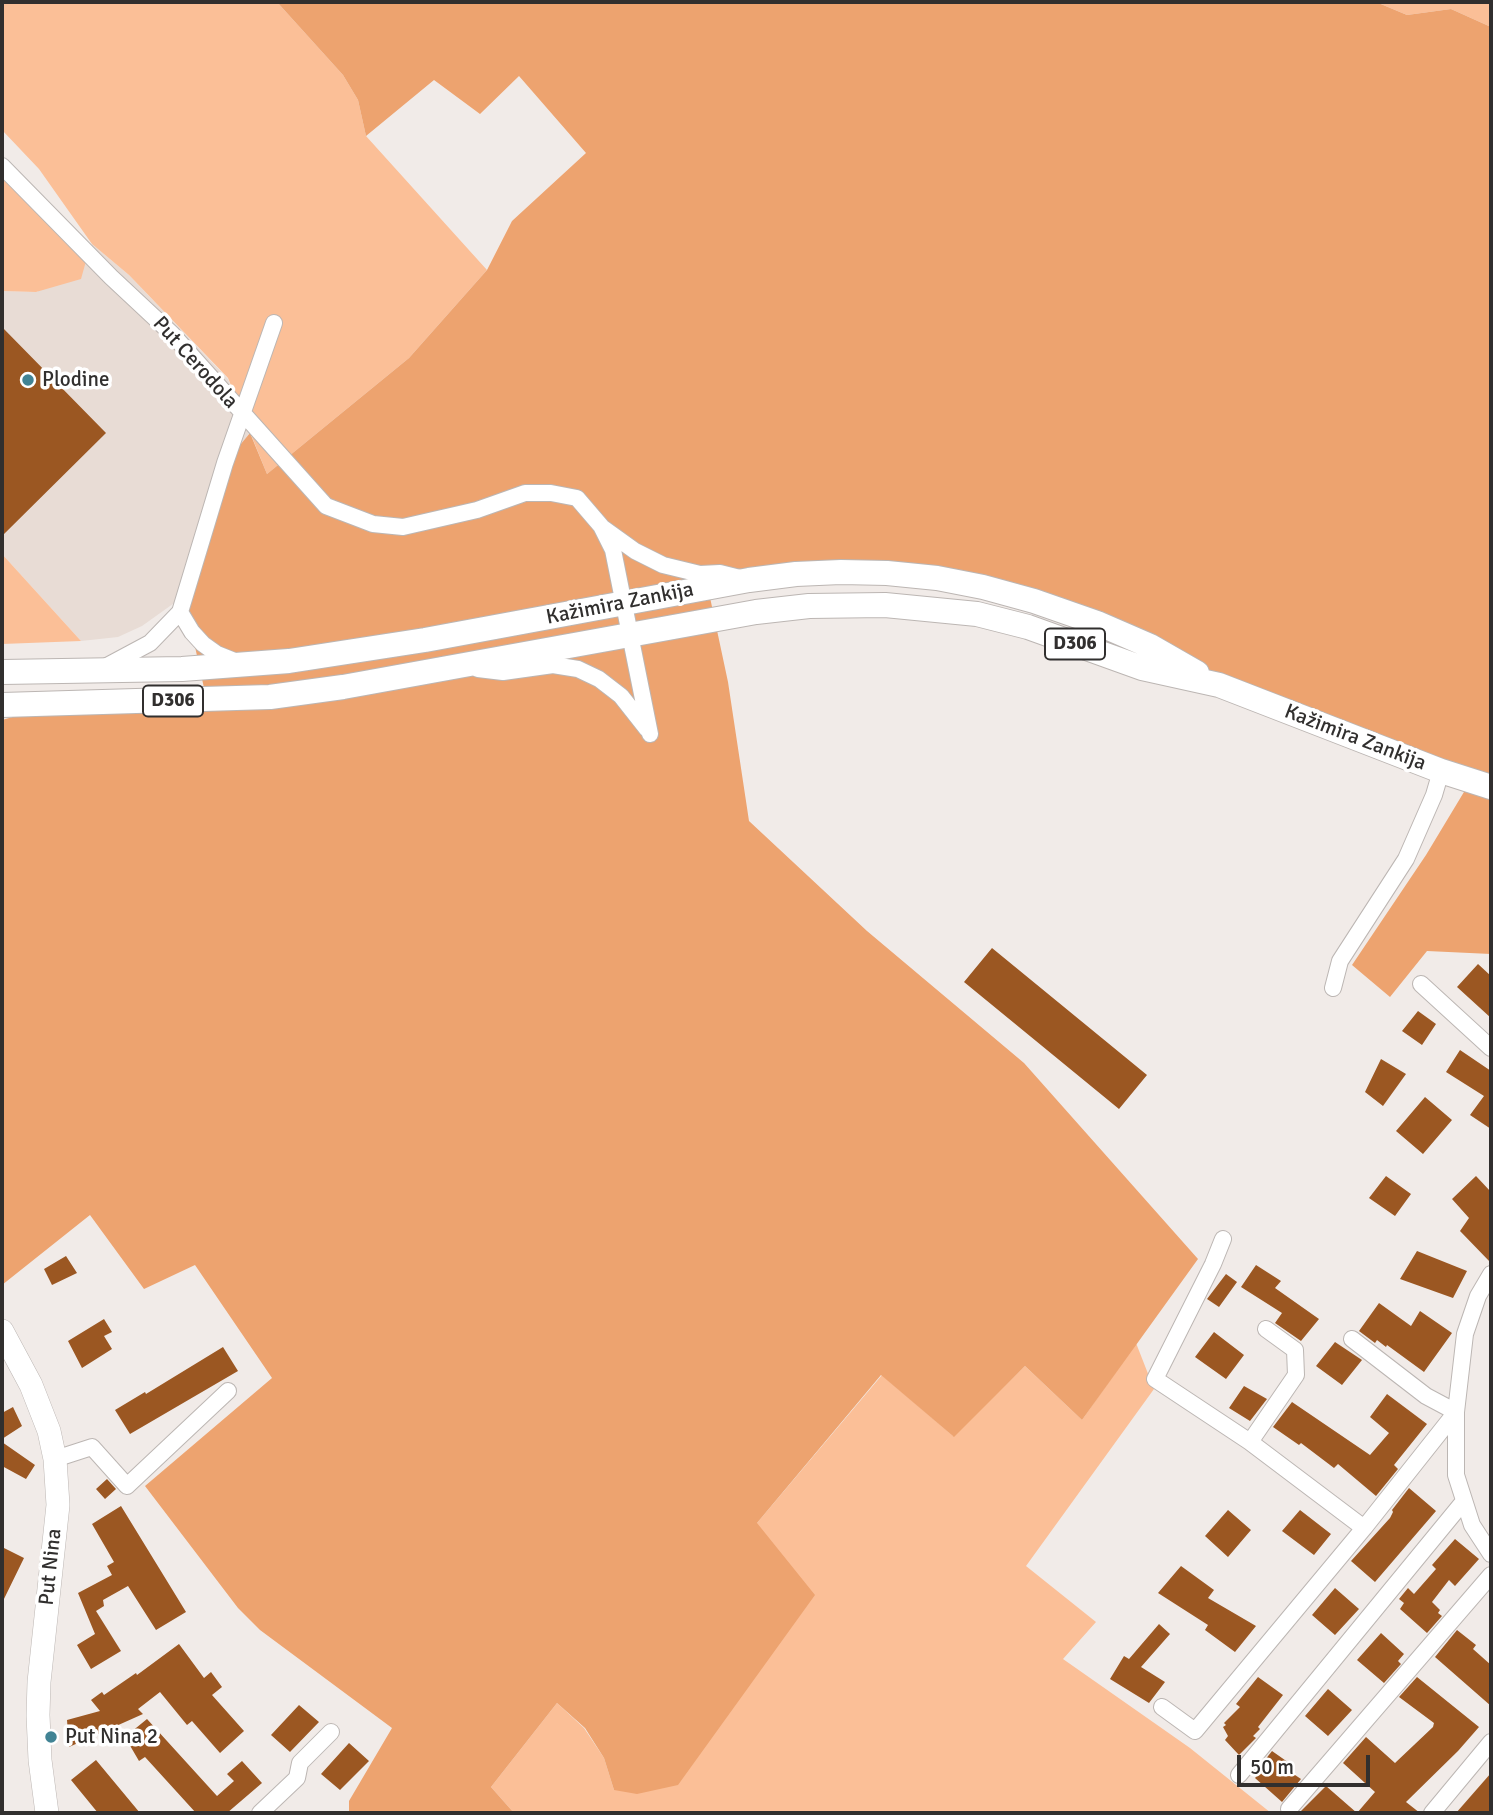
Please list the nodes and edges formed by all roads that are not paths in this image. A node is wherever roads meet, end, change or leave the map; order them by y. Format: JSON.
{"nodes":[{"id":1,"x":2,"y":166,"type":"edge"},
{"id":2,"x":274,"y":323,"type":"dead end"},
{"id":3,"x":241,"y":412,"type":"junction"},
{"id":4,"x":601,"y":526,"type":"junction"},
{"id":5,"x":749,"y":580,"type":"junction"},
{"id":6,"x":625,"y":603,"type":"junction"},
{"id":7,"x":180,"y":612,"type":"junction"},
{"id":8,"x":631,"y":635,"type":"junction"},
{"id":9,"x":247,"y":666,"type":"junction"},
{"id":10,"x":456,"y":667,"type":"junction"},
{"id":11,"x":99,"y":670,"type":"junction"},
{"id":12,"x":2,"y":673,"type":"edge"},
{"id":13,"x":1219,"y":685,"type":"junction"},
{"id":14,"x":2,"y":705,"type":"edge"},
{"id":15,"x":1441,"y":771,"type":"junction"},
{"id":16,"x":1491,"y":787,"type":"edge"},
{"id":17,"x":1421,"y":984,"type":"dead end"},
{"id":18,"x":1333,"y":988,"type":"dead end"},
{"id":19,"x":1491,"y":1048,"type":"edge"},
{"id":20,"x":1223,"y":1239,"type":"dead end"},
{"id":21,"x":1491,"y":1274,"type":"edge"},
{"id":22,"x":1266,"y":1329,"type":"dead end"},
{"id":23,"x":2,"y":1331,"type":"edge"},
{"id":24,"x":1352,"y":1339,"type":"dead end"},
{"id":25,"x":228,"y":1391,"type":"dead end"},
{"id":26,"x":1456,"y":1412,"type":"junction"},
{"id":27,"x":1250,"y":1442,"type":"junction"},
{"id":28,"x":55,"y":1459,"type":"junction"},
{"id":29,"x":1464,"y":1501,"type":"junction"},
{"id":30,"x":1364,"y":1528,"type":"junction"},
{"id":31,"x":1491,"y":1554,"type":"edge"},
{"id":32,"x":1491,"y":1575,"type":"edge"},
{"id":33,"x":1162,"y":1707,"type":"dead end"},
{"id":34,"x":331,"y":1732,"type":"dead end"},
{"id":35,"x":1491,"y":1742,"type":"edge"},
{"id":36,"x":1239,"y":1775,"type":"dead end"},
{"id":37,"x":1289,"y":1810,"type":"dead end"},
{"id":38,"x":47,"y":1813,"type":"edge"},
{"id":39,"x":260,"y":1813,"type":"edge"},
{"id":40,"x":1432,"y":1813,"type":"edge"}],
"edges":[{"from":1,"to":3,"type":"street","name":"Put Cerodola"},
{"from":2,"to":3,"type":"street"},
{"from":3,"to":4,"type":"street"},
{"from":3,"to":7,"type":"street","name":"Put Cerodola"},
{"from":4,"to":5,"type":"street"},
{"from":4,"to":6,"type":"street"},
{"from":5,"to":6,"type":"main road","name":"Kažimira Zankija","number":"D306"},
{"from":5,"to":13,"type":"main road","name":"Kažimira Zankija","number":"D306"},
{"from":6,"to":8,"type":"street"},
{"from":6,"to":9,"type":"main road","name":"Kažimira Zankija","number":"D306"},
{"from":7,"to":9,"type":"street"},
{"from":7,"to":11,"type":"street"},
{"from":8,"to":10,"type":"main road","name":"Kažimira Zankija","number":"D306"},
{"from":8,"to":10,"type":"street"},
{"from":8,"to":13,"type":"main road","name":"Kažimira Zankija","number":"D306"},
{"from":9,"to":11,"type":"main road","name":"Kažimira Zankija","number":"D306"},
{"from":10,"to":14,"type":"main road","name":"Kažimira Zankija","number":"D306"},
{"from":11,"to":12,"type":"main road","name":"Kažimira Zankija","number":"D306"},
{"from":13,"to":15,"type":"main road","name":"Kažimira Zankija","number":"D306"},
{"from":15,"to":16,"type":"main road","name":"Kažimira Zankija","number":"D306"},
{"from":15,"to":18,"type":"street"},
{"from":17,"to":19,"type":"street"},
{"from":20,"to":27,"type":"street"},
{"from":21,"to":26,"type":"street"},
{"from":22,"to":27,"type":"street"},
{"from":23,"to":28,"type":"main road","name":"Put Nina"},
{"from":24,"to":26,"type":"street"},
{"from":25,"to":28,"type":"street"},
{"from":26,"to":29,"type":"street"},
{"from":26,"to":30,"type":"street"},
{"from":27,"to":30,"type":"street"},
{"from":28,"to":38,"type":"main road","name":"Put Nina"},
{"from":29,"to":31,"type":"street"},
{"from":29,"to":36,"type":"street"},
{"from":30,"to":33,"type":"street"},
{"from":32,"to":37,"type":"street"},
{"from":34,"to":39,"type":"street"},
{"from":35,"to":40,"type":"street"}]}
